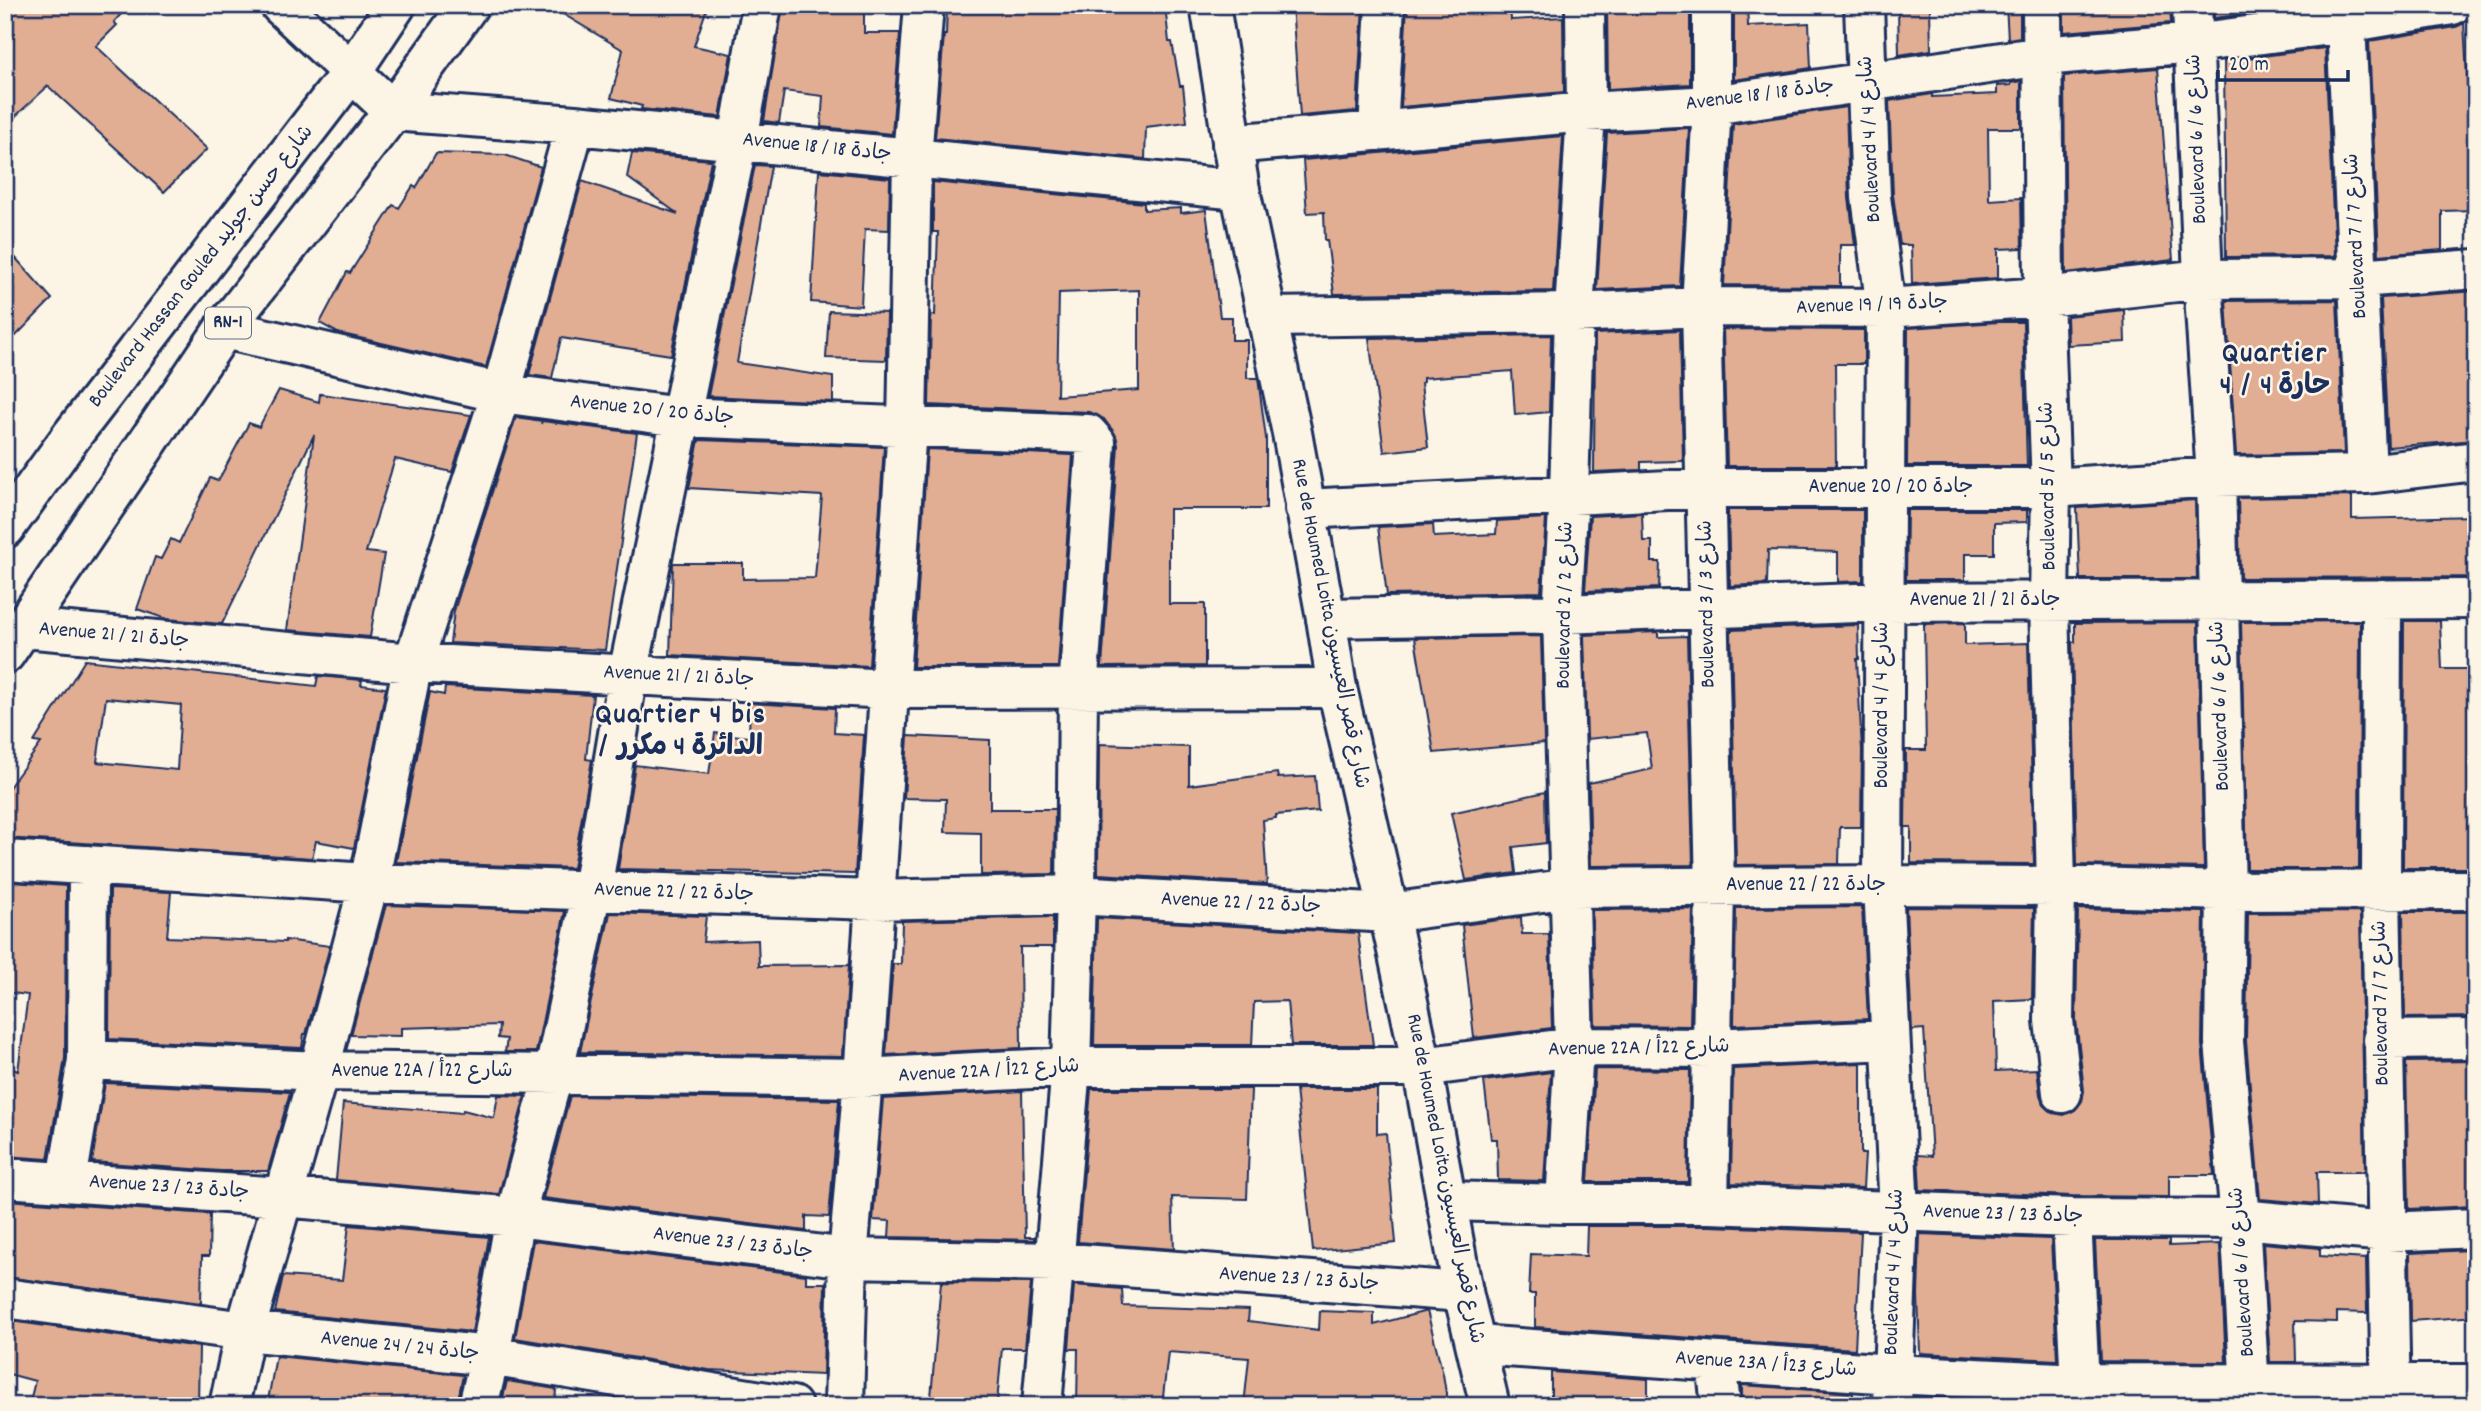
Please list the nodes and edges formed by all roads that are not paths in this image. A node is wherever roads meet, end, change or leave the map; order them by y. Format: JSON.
{"nodes":[{"id":1,"x":280,"y":5,"type":"edge"},
{"id":2,"x":396,"y":5,"type":"edge"},
{"id":3,"x":469,"y":5,"type":"edge"},
{"id":4,"x":762,"y":5,"type":"edge"},
{"id":5,"x":924,"y":5,"type":"edge"},
{"id":6,"x":1210,"y":5,"type":"edge"},
{"id":7,"x":1385,"y":5,"type":"edge"},
{"id":8,"x":1585,"y":5,"type":"edge"},
{"id":9,"x":1712,"y":5,"type":"edge"},
{"id":10,"x":1864,"y":5,"type":"edge"},
{"id":11,"x":2042,"y":5,"type":"edge"},
{"id":12,"x":2192,"y":5,"type":"edge"},
{"id":13,"x":2452,"y":5,"type":"edge"},
{"id":14,"x":2338,"y":14,"type":"edge"},
{"id":15,"x":2194,"y":43,"type":"junction"},
{"id":16,"x":2042,"y":56,"type":"junction"},
{"id":17,"x":352,"y":71,"type":"junction"},
{"id":18,"x":1868,"y":82,"type":"junction"},
{"id":19,"x":1712,"y":105,"type":"junction"},
{"id":20,"x":393,"y":111,"type":"junction"},
{"id":21,"x":1586,"y":112,"type":"junction"},
{"id":22,"x":575,"y":125,"type":"junction"},
{"id":23,"x":1378,"y":131,"type":"junction"},
{"id":24,"x":738,"y":141,"type":"junction"},
{"id":25,"x":1232,"y":144,"type":"junction"},
{"id":26,"x":912,"y":158,"type":"junction"},
{"id":27,"x":1240,"y":190,"type":"junction"},
{"id":28,"x":2476,"y":269,"type":"edge"},
{"id":29,"x":2359,"y":278,"type":"junction"},
{"id":30,"x":2203,"y":279,"type":"junction"},
{"id":31,"x":2044,"y":298,"type":"junction"},
{"id":32,"x":1701,"y":307,"type":"junction"},
{"id":33,"x":1886,"y":308,"type":"junction"},
{"id":34,"x":1574,"y":313,"type":"junction"},
{"id":35,"x":1267,"y":317,"type":"junction"},
{"id":36,"x":224,"y":329,"type":"junction"},
{"id":37,"x":502,"y":393,"type":"junction"},
{"id":38,"x":680,"y":417,"type":"junction"},
{"id":39,"x":907,"y":427,"type":"junction"},
{"id":40,"x":2476,"y":461,"type":"edge"},
{"id":41,"x":2367,"y":474,"type":"junction"},
{"id":42,"x":2216,"y":477,"type":"junction"},
{"id":43,"x":1706,"y":488,"type":"junction"},
{"id":44,"x":1883,"y":488,"type":"junction"},
{"id":45,"x":2051,"y":488,"type":"junction"},
{"id":46,"x":1569,"y":494,"type":"junction"},
{"id":47,"x":1305,"y":509,"type":"junction"},
{"id":48,"x":5,"y":528,"type":"edge"},
{"id":49,"x":2382,"y":599,"type":"junction"},
{"id":50,"x":2476,"y":599,"type":"edge"},
{"id":51,"x":2049,"y":601,"type":"junction"},
{"id":52,"x":2218,"y":601,"type":"junction"},
{"id":53,"x":1883,"y":602,"type":"junction"},
{"id":54,"x":1707,"y":609,"type":"junction"},
{"id":55,"x":1562,"y":614,"type":"junction"},
{"id":56,"x":1326,"y":618,"type":"junction"},
{"id":57,"x":15,"y":641,"type":"edge"},
{"id":58,"x":413,"y":663,"type":"junction"},
{"id":59,"x":628,"y":674,"type":"junction"},
{"id":60,"x":1337,"y":688,"type":"junction"},
{"id":61,"x":888,"y":689,"type":"junction"},
{"id":62,"x":1078,"y":690,"type":"junction"},
{"id":63,"x":5,"y":860,"type":"edge"},
{"id":64,"x":88,"y":865,"type":"junction"},
{"id":65,"x":369,"y":883,"type":"junction"},
{"id":66,"x":1882,"y":886,"type":"junction"},
{"id":67,"x":2056,"y":886,"type":"junction"},
{"id":68,"x":1715,"y":887,"type":"junction"},
{"id":69,"x":1571,"y":888,"type":"junction"},
{"id":70,"x":592,"y":890,"type":"junction"},
{"id":71,"x":2476,"y":890,"type":"edge"},
{"id":72,"x":2226,"y":891,"type":"junction"},
{"id":73,"x":2381,"y":892,"type":"junction"},
{"id":74,"x":1076,"y":895,"type":"junction"},
{"id":75,"x":874,"y":900,"type":"junction"},
{"id":76,"x":1389,"y":913,"type":"junction"},
{"id":77,"x":2476,"y":1039,"type":"edge"},
{"id":78,"x":1890,"y":1040,"type":"junction"},
{"id":79,"x":2383,"y":1040,"type":"junction"},
{"id":80,"x":1574,"y":1047,"type":"junction"},
{"id":81,"x":1712,"y":1048,"type":"junction"},
{"id":82,"x":87,"y":1060,"type":"junction"},
{"id":83,"x":1071,"y":1067,"type":"junction"},
{"id":84,"x":1422,"y":1067,"type":"junction"},
{"id":85,"x":319,"y":1071,"type":"junction"},
{"id":86,"x":554,"y":1072,"type":"junction"},
{"id":87,"x":863,"y":1078,"type":"junction"},
{"id":88,"x":2062,"y":1093,"type":"dead end"},
{"id":89,"x":5,"y":1178,"type":"edge"},
{"id":90,"x":67,"y":1181,"type":"junction"},
{"id":91,"x":282,"y":1196,"type":"junction"},
{"id":92,"x":1446,"y":1201,"type":"junction"},
{"id":93,"x":1564,"y":1204,"type":"junction"},
{"id":94,"x":1709,"y":1204,"type":"junction"},
{"id":95,"x":1899,"y":1211,"type":"junction"},
{"id":96,"x":515,"y":1217,"type":"junction"},
{"id":97,"x":2072,"y":1218,"type":"junction"},
{"id":98,"x":2240,"y":1219,"type":"junction"},
{"id":99,"x":2476,"y":1228,"type":"edge"},
{"id":100,"x":2387,"y":1232,"type":"junction"},
{"id":101,"x":848,"y":1258,"type":"junction"},
{"id":102,"x":1055,"y":1262,"type":"junction"},
{"id":103,"x":1462,"y":1292,"type":"junction"},
{"id":104,"x":5,"y":1298,"type":"edge"},
{"id":105,"x":245,"y":1331,"type":"junction"},
{"id":106,"x":1477,"y":1345,"type":"junction"},
{"id":107,"x":489,"y":1356,"type":"junction"},
{"id":108,"x":1716,"y":1362,"type":"junction"},
{"id":109,"x":2476,"y":1384,"type":"edge"},
{"id":110,"x":1892,"y":1390,"type":"edge"},
{"id":111,"x":2080,"y":1394,"type":"edge"},
{"id":112,"x":2390,"y":1394,"type":"edge"},
{"id":113,"x":2251,"y":1395,"type":"edge"},
{"id":114,"x":229,"y":1406,"type":"edge"},
{"id":115,"x":478,"y":1406,"type":"edge"},
{"id":116,"x":792,"y":1406,"type":"edge"},
{"id":117,"x":844,"y":1406,"type":"edge"},
{"id":118,"x":1042,"y":1406,"type":"edge"},
{"id":119,"x":1490,"y":1406,"type":"edge"},
{"id":120,"x":1721,"y":1406,"type":"edge"}],
"edges":[{"from":1,"to":17,"type":"street"},
{"from":2,"to":17,"type":"street","name":"Boulevard Hassan Gouled شارع حسن جوليد","number":"RN-1"},
{"from":3,"to":20,"type":"street","number":"RN-1"},
{"from":4,"to":24,"type":"street"},
{"from":5,"to":26,"type":"street"},
{"from":6,"to":25,"type":"street","name":"Rue de Houmed Loita شارع قصر العيسيون"},
{"from":7,"to":23,"type":"street"},
{"from":8,"to":21,"type":"street","name":"Boulevard 2 / شارع 2"},
{"from":9,"to":19,"type":"street","name":"Boulevard 3 / شارع 3"},
{"from":10,"to":18,"type":"street","name":"Boulevard 4 / شارع 4"},
{"from":11,"to":16,"type":"street","name":"Boulevard 5 / شارع 5"},
{"from":12,"to":15,"type":"street","name":"Boulevard 6 / شارع 6"},
{"from":13,"to":14,"type":"street","name":"Avenue 18 / جادة 18"},
{"from":14,"to":15,"type":"street","name":"Avenue 18 / جادة 18"},
{"from":14,"to":29,"type":"street","name":"Boulevard 7 / شارع 7"},
{"from":15,"to":16,"type":"street","name":"Avenue 18 / جادة 18"},
{"from":15,"to":30,"type":"street","name":"Boulevard 6 / شارع 6"},
{"from":16,"to":18,"type":"street","name":"Avenue 18 / جادة 18"},
{"from":16,"to":31,"type":"street","name":"Boulevard 5 / شارع 5"},
{"from":17,"to":20,"type":"street"},
{"from":17,"to":48,"type":"street","name":"Boulevard Hassan Gouled شارع حسن جوليد","number":"RN-1"},
{"from":18,"to":19,"type":"street","name":"Avenue 18 / جادة 18"},
{"from":18,"to":33,"type":"street","name":"Boulevard 4 / شارع 4"},
{"from":19,"to":21,"type":"street","name":"Avenue 18 / جادة 18"},
{"from":19,"to":32,"type":"street","name":"Boulevard 3 / شارع 3"},
{"from":20,"to":22,"type":"street","name":"Avenue 18 / جادة 18"},
{"from":20,"to":36,"type":"street","number":"RN-1"},
{"from":21,"to":23,"type":"street","name":"Avenue 18 / جادة 18"},
{"from":21,"to":34,"type":"street","name":"Boulevard 2 / شارع 2"},
{"from":22,"to":24,"type":"street","name":"Avenue 18 / جادة 18"},
{"from":22,"to":37,"type":"street"},
{"from":23,"to":25,"type":"street","name":"Avenue 18 / جادة 18"},
{"from":24,"to":26,"type":"street","name":"Avenue 18 / جادة 18"},
{"from":24,"to":38,"type":"street"},
{"from":25,"to":27,"type":"street","name":"Rue de Houmed Loita شارع قصر العيسيون"},
{"from":26,"to":27,"type":"street","name":"Avenue 18 / جادة 18"},
{"from":26,"to":39,"type":"street"},
{"from":27,"to":35,"type":"street","name":"Rue de Houmed Loita شارع قصر العيسيون"},
{"from":28,"to":29,"type":"street","name":"Avenue 19 / جادة 19"},
{"from":29,"to":30,"type":"street","name":"Avenue 19 / جادة 19"},
{"from":29,"to":41,"type":"street","name":"Boulevard 7 / شارع 7"},
{"from":30,"to":31,"type":"street","name":"Avenue 19 / جادة 19"},
{"from":30,"to":42,"type":"street","name":"Boulevard 6 / شارع 6"},
{"from":31,"to":33,"type":"street","name":"Avenue 19 / جادة 19"},
{"from":31,"to":45,"type":"street","name":"Boulevard 5 / شارع 5"},
{"from":32,"to":33,"type":"street","name":"Avenue 19 / جادة 19"},
{"from":32,"to":34,"type":"street","name":"Avenue 19 / جادة 19"},
{"from":32,"to":43,"type":"street","name":"Boulevard 3 / شارع 3"},
{"from":33,"to":44,"type":"street","name":"Boulevard 4 / شارع 4"},
{"from":34,"to":35,"type":"street","name":"Avenue 19 / جادة 19"},
{"from":34,"to":46,"type":"street","name":"Boulevard 2 / شارع 2"},
{"from":35,"to":47,"type":"street","name":"Rue de Houmed Loita شارع قصر العيسيون"},
{"from":36,"to":37,"type":"street","name":"Avenue 20 / جادة 20"},
{"from":36,"to":57,"type":"street","number":"RN-1"},
{"from":37,"to":38,"type":"street","name":"Avenue 20 / جادة 20"},
{"from":37,"to":58,"type":"street"},
{"from":38,"to":39,"type":"street","name":"Avenue 20 / جادة 20"},
{"from":38,"to":59,"type":"street"},
{"from":39,"to":61,"type":"street"},
{"from":39,"to":62,"type":"street","name":"Avenue 20 / جادة 20"},
{"from":40,"to":41,"type":"street","name":"Avenue 20 / جادة 20"},
{"from":41,"to":42,"type":"street","name":"Avenue 20 / جادة 20"},
{"from":42,"to":45,"type":"street","name":"Avenue 20 / جادة 20"},
{"from":42,"to":52,"type":"street","name":"Boulevard 6 / شارع 6"},
{"from":43,"to":44,"type":"street","name":"Avenue 20 / جادة 20"},
{"from":43,"to":46,"type":"street","name":"Avenue 20 / جادة 20"},
{"from":43,"to":54,"type":"street","name":"Boulevard 3 / شارع 3"},
{"from":44,"to":45,"type":"street","name":"Avenue 20 / جادة 20"},
{"from":44,"to":53,"type":"street","name":"Boulevard 4 / شارع 4"},
{"from":45,"to":51,"type":"street","name":"Boulevard 5 / شارع 5"},
{"from":46,"to":47,"type":"street","name":"Avenue 20 / جادة 20"},
{"from":46,"to":55,"type":"street","name":"Boulevard 2 / شارع 2"},
{"from":47,"to":56,"type":"street","name":"Rue de Houmed Loita شارع قصر العيسيون"},
{"from":49,"to":50,"type":"street","name":"Avenue 21 / جادة 21"},
{"from":49,"to":52,"type":"street","name":"Avenue 21 / جادة 21"},
{"from":49,"to":73,"type":"street","name":"Boulevard 7 / شارع 7"},
{"from":51,"to":52,"type":"street","name":"Avenue 21 / جادة 21"},
{"from":51,"to":53,"type":"street","name":"Avenue 21 / جادة 21"},
{"from":51,"to":67,"type":"street","name":"Boulevard 5 / شارع 5"},
{"from":52,"to":72,"type":"street","name":"Boulevard 6 / شارع 6"},
{"from":53,"to":54,"type":"street","name":"Avenue 21 / جادة 21"},
{"from":53,"to":66,"type":"street","name":"Boulevard 4 / شارع 4"},
{"from":54,"to":55,"type":"street","name":"Avenue 21 / جادة 21"},
{"from":54,"to":68,"type":"street","name":"Boulevard 3 / شارع 3"},
{"from":55,"to":56,"type":"street","name":"Avenue 21 / جادة 21"},
{"from":55,"to":69,"type":"street","name":"Boulevard 2 / شارع 2"},
{"from":56,"to":60,"type":"street","name":"Rue de Houmed Loita شارع قصر العيسيون"},
{"from":57,"to":58,"type":"street","name":"Avenue 21 / جادة 21"},
{"from":58,"to":59,"type":"street","name":"Avenue 21 / جادة 21"},
{"from":58,"to":65,"type":"street"},
{"from":59,"to":61,"type":"street","name":"Avenue 21 / جادة 21"},
{"from":59,"to":70,"type":"street"},
{"from":60,"to":62,"type":"street","name":"Avenue 21 / جادة 21"},
{"from":60,"to":76,"type":"street","name":"Rue de Houmed Loita شارع قصر العيسيون"},
{"from":61,"to":62,"type":"street","name":"Avenue 21 / جادة 21"},
{"from":61,"to":75,"type":"street"},
{"from":62,"to":74,"type":"street"},
{"from":63,"to":64,"type":"street","name":"Avenue 22 / جادة 22"},
{"from":64,"to":65,"type":"street","name":"Avenue 22 / جادة 22"},
{"from":64,"to":82,"type":"street"},
{"from":65,"to":70,"type":"street","name":"Avenue 22 / جادة 22"},
{"from":65,"to":85,"type":"street"},
{"from":66,"to":67,"type":"street","name":"Avenue 22 / جادة 22"},
{"from":66,"to":68,"type":"street","name":"Avenue 22 / جادة 22"},
{"from":66,"to":78,"type":"street","name":"Boulevard 4 / شارع 4"},
{"from":67,"to":72,"type":"street","name":"Avenue 22 / جادة 22"},
{"from":67,"to":88,"type":"street","name":"Boulevard 5 / شارع 5"},
{"from":68,"to":69,"type":"street","name":"Avenue 22 / جادة 22"},
{"from":68,"to":81,"type":"street","name":"Boulevard 3 / شارع 3"},
{"from":69,"to":76,"type":"street","name":"Avenue 22 / جادة 22"},
{"from":69,"to":80,"type":"street","name":"Boulevard 2 / شارع 2"},
{"from":70,"to":75,"type":"street","name":"Avenue 22 / جادة 22"},
{"from":70,"to":86,"type":"street"},
{"from":71,"to":73,"type":"street","name":"Avenue 22 / جادة 22"},
{"from":72,"to":73,"type":"street","name":"Avenue 22 / جادة 22"},
{"from":72,"to":98,"type":"street","name":"Boulevard 6 / شارع 6"},
{"from":73,"to":79,"type":"street","name":"Boulevard 7 / شارع 7"},
{"from":74,"to":75,"type":"street","name":"Avenue 22 / جادة 22"},
{"from":74,"to":76,"type":"street","name":"Avenue 22 / جادة 22"},
{"from":74,"to":83,"type":"street"},
{"from":75,"to":87,"type":"street"},
{"from":76,"to":84,"type":"street","name":"Rue de Houmed Loita شارع قصر العيسيون"},
{"from":77,"to":79,"type":"street"},
{"from":78,"to":81,"type":"street","name":"Avenue 22A / شارع 22أ"},
{"from":78,"to":95,"type":"street","name":"Boulevard 4 / شارع 4"},
{"from":79,"to":100,"type":"street","name":"Boulevard 7 / شارع 7"},
{"from":80,"to":81,"type":"street","name":"Avenue 22A / شارع 22أ"},
{"from":80,"to":84,"type":"street","name":"Avenue 22A / شارع 22أ"},
{"from":80,"to":93,"type":"street","name":"Boulevard 2 / شارع 2"},
{"from":81,"to":94,"type":"street","name":"Boulevard 3 / شارع 3"},
{"from":82,"to":85,"type":"street","name":"Avenue 22A / شارع 22أ"},
{"from":82,"to":90,"type":"street"},
{"from":83,"to":84,"type":"street","name":"Avenue 22A / شارع 22أ"},
{"from":83,"to":87,"type":"street","name":"Avenue 22A / شارع 22أ"},
{"from":83,"to":102,"type":"street"},
{"from":84,"to":92,"type":"street","name":"Rue de Houmed Loita شارع قصر العيسيون"},
{"from":85,"to":86,"type":"street","name":"Avenue 22A / شارع 22أ"},
{"from":85,"to":91,"type":"street"},
{"from":86,"to":87,"type":"street","name":"Avenue 22A / شارع 22أ"},
{"from":86,"to":96,"type":"street"},
{"from":87,"to":101,"type":"street"},
{"from":89,"to":90,"type":"street","name":"Avenue 23 / جادة 23"},
{"from":90,"to":91,"type":"street","name":"Avenue 23 / جادة 23"},
{"from":91,"to":96,"type":"street","name":"Avenue 23 / جادة 23"},
{"from":91,"to":105,"type":"street"},
{"from":92,"to":93,"type":"street","name":"Avenue 23 / جادة 23"},
{"from":92,"to":103,"type":"street","name":"Rue de Houmed Loita شارع قصر العيسيون"},
{"from":93,"to":94,"type":"street","name":"Avenue 23 / جادة 23"},
{"from":94,"to":95,"type":"street","name":"Avenue 23 / جادة 23"},
{"from":95,"to":97,"type":"street","name":"Avenue 23 / جادة 23"},
{"from":95,"to":110,"type":"street","name":"Boulevard 4 / شارع 4"},
{"from":96,"to":101,"type":"street","name":"Avenue 23 / جادة 23"},
{"from":96,"to":107,"type":"street"},
{"from":97,"to":98,"type":"street","name":"Avenue 23 / جادة 23"},
{"from":97,"to":111,"type":"street"},
{"from":98,"to":100,"type":"street","name":"Avenue 23 / جادة 23"},
{"from":98,"to":113,"type":"street","name":"Boulevard 6 / شارع 6"},
{"from":99,"to":100,"type":"street","name":"Avenue 23 / جادة 23"},
{"from":100,"to":112,"type":"street","name":"Boulevard 7 / شارع 7"},
{"from":101,"to":102,"type":"street","name":"Avenue 23 / جادة 23"},
{"from":101,"to":117,"type":"street"},
{"from":102,"to":103,"type":"street","name":"Avenue 23 / جادة 23"},
{"from":102,"to":118,"type":"street"},
{"from":103,"to":106,"type":"street","name":"Rue de Houmed Loita شارع قصر العيسيون"},
{"from":104,"to":105,"type":"street","name":"Avenue 24 / جادة 24"},
{"from":105,"to":107,"type":"street","name":"Avenue 24 / جادة 24"},
{"from":105,"to":114,"type":"street"},
{"from":106,"to":108,"type":"street","name":"Avenue 23A / شارع 23أ"},
{"from":106,"to":119,"type":"street","name":"Rue de Houmed Loita شارع قصر العيسيون"},
{"from":107,"to":115,"type":"street"},
{"from":107,"to":116,"type":"street","name":"Avenue 24 / جادة 24"},
{"from":108,"to":110,"type":"street","name":"Avenue 23A / شارع 23أ"},
{"from":108,"to":120,"type":"street"},
{"from":109,"to":112,"type":"street","name":"Avenue 23A / شارع 23أ"},
{"from":110,"to":111,"type":"street","name":"Avenue 23A / شارع 23أ"},
{"from":111,"to":113,"type":"street","name":"Avenue 23A / شارع 23أ"},
{"from":112,"to":113,"type":"street","name":"Avenue 23A / شارع 23أ"}]}
